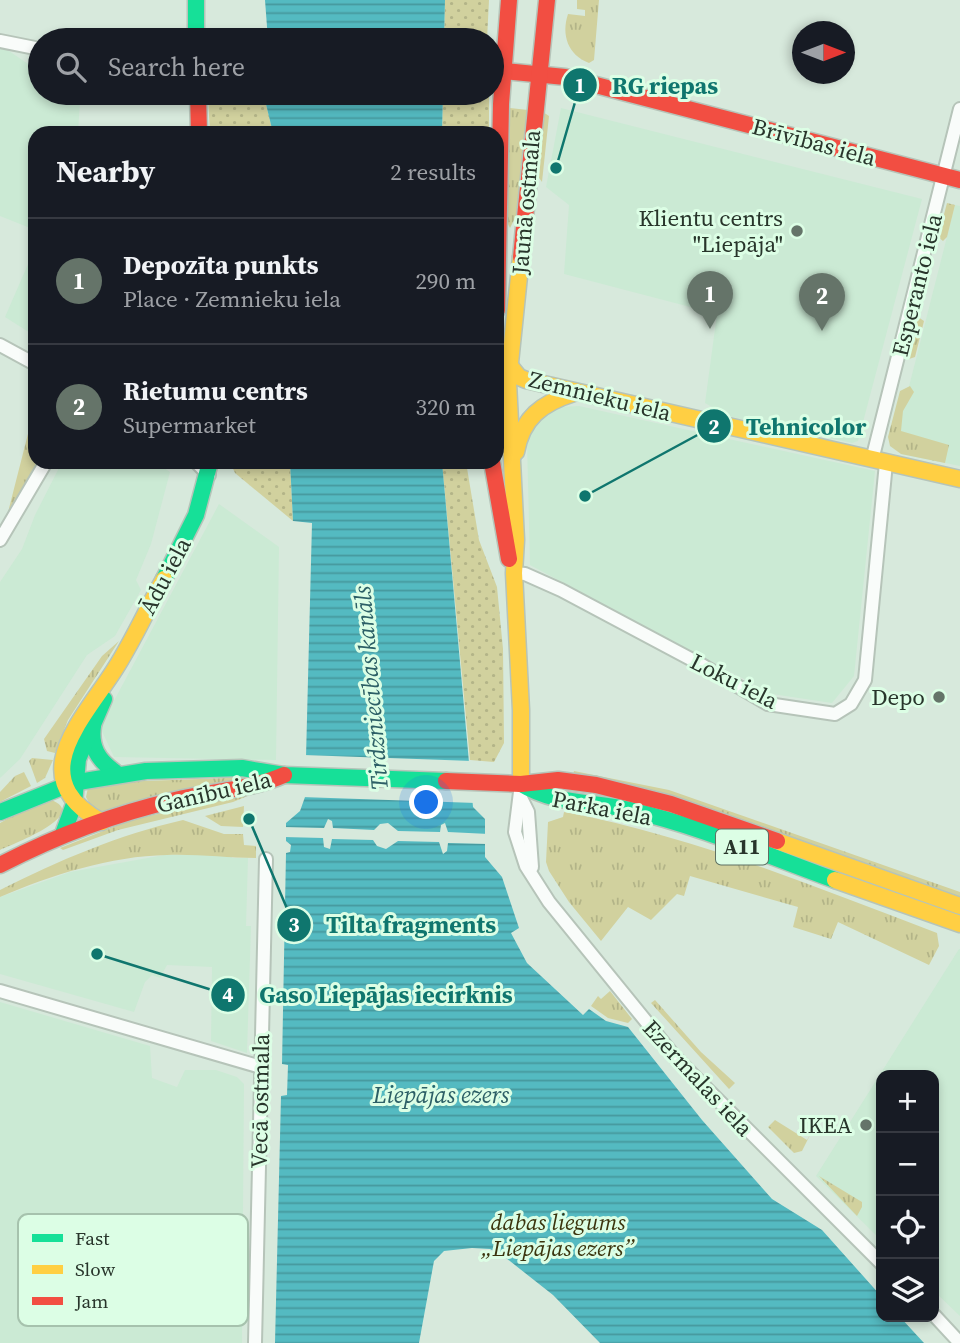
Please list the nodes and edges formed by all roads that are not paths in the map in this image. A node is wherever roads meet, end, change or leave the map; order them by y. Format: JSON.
{"nodes":[{"id":1,"x":196,"y":0,"type":"edge"},
{"id":2,"x":509,"y":0,"type":"edge"},
{"id":3,"x":547,"y":0,"type":"edge"},
{"id":4,"x":197,"y":28,"type":"edge"},
{"id":5,"x":0,"y":41,"type":"edge"},
{"id":6,"x":28,"y":47,"type":"edge"},
{"id":7,"x":504,"y":71,"type":"joint"},
{"id":8,"x":540,"y":73,"type":"junction"},
{"id":9,"x":198,"y":105,"type":"edge"},
{"id":10,"x":503,"y":105,"type":"edge"},
{"id":11,"x":960,"y":109,"type":"edge"},
{"id":12,"x":199,"y":126,"type":"edge"},
{"id":13,"x":502,"y":126,"type":"edge"},
{"id":14,"x":953,"y":178,"type":"edge"},
{"id":15,"x":0,"y":345,"type":"edge"},
{"id":16,"x":504,"y":359,"type":"edge"},
{"id":17,"x":28,"y":360,"type":"edge"},
{"id":18,"x":509,"y":365,"type":"junction"},
{"id":19,"x":574,"y":393,"type":"junction"},
{"id":20,"x":879,"y":461,"type":"junction"},
{"id":21,"x":42,"y":469,"type":"edge"},
{"id":22,"x":210,"y":469,"type":"edge"},
{"id":23,"x":493,"y":469,"type":"edge"},
{"id":24,"x":960,"y":479,"type":"edge"},
{"id":25,"x":513,"y":486,"type":"junction"},
{"id":26,"x":0,"y":540,"type":"edge"},
{"id":27,"x":514,"y":573,"type":"junction"},
{"id":28,"x":113,"y":673,"type":"junction"},
{"id":29,"x":95,"y":719,"type":"junction"},
{"id":30,"x":115,"y":772,"type":"junction"},
{"id":31,"x":284,"y":775,"type":"junction"},
{"id":32,"x":70,"y":783,"type":"junction"},
{"id":33,"x":521,"y":791,"type":"junction"},
{"id":34,"x":74,"y":804,"type":"junction"},
{"id":35,"x":0,"y":812,"type":"edge"},
{"id":36,"x":102,"y":822,"type":"junction"},
{"id":37,"x":64,"y":834,"type":"junction"},
{"id":38,"x":266,"y":859,"type":"dead end"},
{"id":39,"x":0,"y":865,"type":"edge"},
{"id":40,"x":960,"y":906,"type":"edge"},
{"id":41,"x":960,"y":924,"type":"edge"},
{"id":42,"x":0,"y":991,"type":"edge"},
{"id":43,"x":261,"y":1067,"type":"junction"},
{"id":44,"x":877,"y":1259,"type":"edge"},
{"id":45,"x":939,"y":1320,"type":"edge"},
{"id":46,"x":255,"y":1343,"type":"edge"},
{"id":47,"x":960,"y":1343,"type":"edge"}],
"edges":[{"from":1,"to":4,"type":"main road"},
{"from":2,"to":7,"type":"main road","name":"Jaunā ostmala"},
{"from":3,"to":8,"type":"main road","name":"Jaunā ostmala"},
{"from":5,"to":6,"type":"street"},
{"from":7,"to":8,"type":"main road","name":"Brīvības iela"},
{"from":8,"to":14,"type":"main road","name":"Brīvības iela"},
{"from":8,"to":18,"type":"main road","name":"Jaunā ostmala"},
{"from":9,"to":12,"type":"main road"},
{"from":10,"to":13,"type":"main road","name":"Jaunā ostmala"},
{"from":11,"to":14,"type":"street","name":"Esperanto iela"},
{"from":14,"to":20,"type":"street","name":"Esperanto iela"},
{"from":15,"to":17,"type":"street"},
{"from":16,"to":18,"type":"main road","name":"Zemnieku iela"},
{"from":18,"to":19,"type":"main road","name":"Zemnieku iela"},
{"from":18,"to":25,"type":"main road","name":"Jaunā ostmala"},
{"from":19,"to":20,"type":"main road","name":"Zemnieku iela"},
{"from":19,"to":25,"type":"main road"},
{"from":20,"to":24,"type":"main road","name":"Zemnieku iela"},
{"from":20,"to":27,"type":"street","name":"Loku iela"},
{"from":21,"to":26,"type":"street"},
{"from":22,"to":28,"type":"main road","name":"Ādu iela"},
{"from":23,"to":27,"type":"main road","name":"Jaunā ostmala"},
{"from":25,"to":27,"type":"main road","name":"Jaunā ostmala"},
{"from":27,"to":33,"type":"main road","name":"Jaunā ostmala"},
{"from":28,"to":29,"type":"main road","name":"Ādu iela"},
{"from":28,"to":32,"type":"main road","name":"Ādu iela"},
{"from":29,"to":30,"type":"main road"},
{"from":29,"to":32,"type":"main road","name":"Ādu iela"},
{"from":30,"to":31,"type":"main road","name":"Ganību iela","number":"A11"},
{"from":30,"to":32,"type":"main road","number":"A11"},
{"from":31,"to":33,"type":"main road","number":"A11"},
{"from":31,"to":36,"type":"main road","name":"Ganību iela","number":"A11"},
{"from":32,"to":34,"type":"main road","name":"Ādu iela"},
{"from":32,"to":35,"type":"main road","number":"A11"},
{"from":33,"to":40,"type":"main road","name":"Parka iela","number":"A11"},
{"from":33,"to":41,"type":"main road","name":"Parka iela","number":"A11"},
{"from":33,"to":44,"type":"street","name":"Ezermalas iela"},
{"from":34,"to":36,"type":"main road"},
{"from":34,"to":37,"type":"main road","name":"Ādu iela"},
{"from":36,"to":37,"type":"main road","number":"A11"},
{"from":37,"to":39,"type":"main road","number":"A11"},
{"from":38,"to":43,"type":"street","name":"Vecā ostmala"},
{"from":42,"to":43,"type":"street"},
{"from":43,"to":46,"type":"street","name":"Vecā ostmala"},
{"from":45,"to":47,"type":"street"}]}
